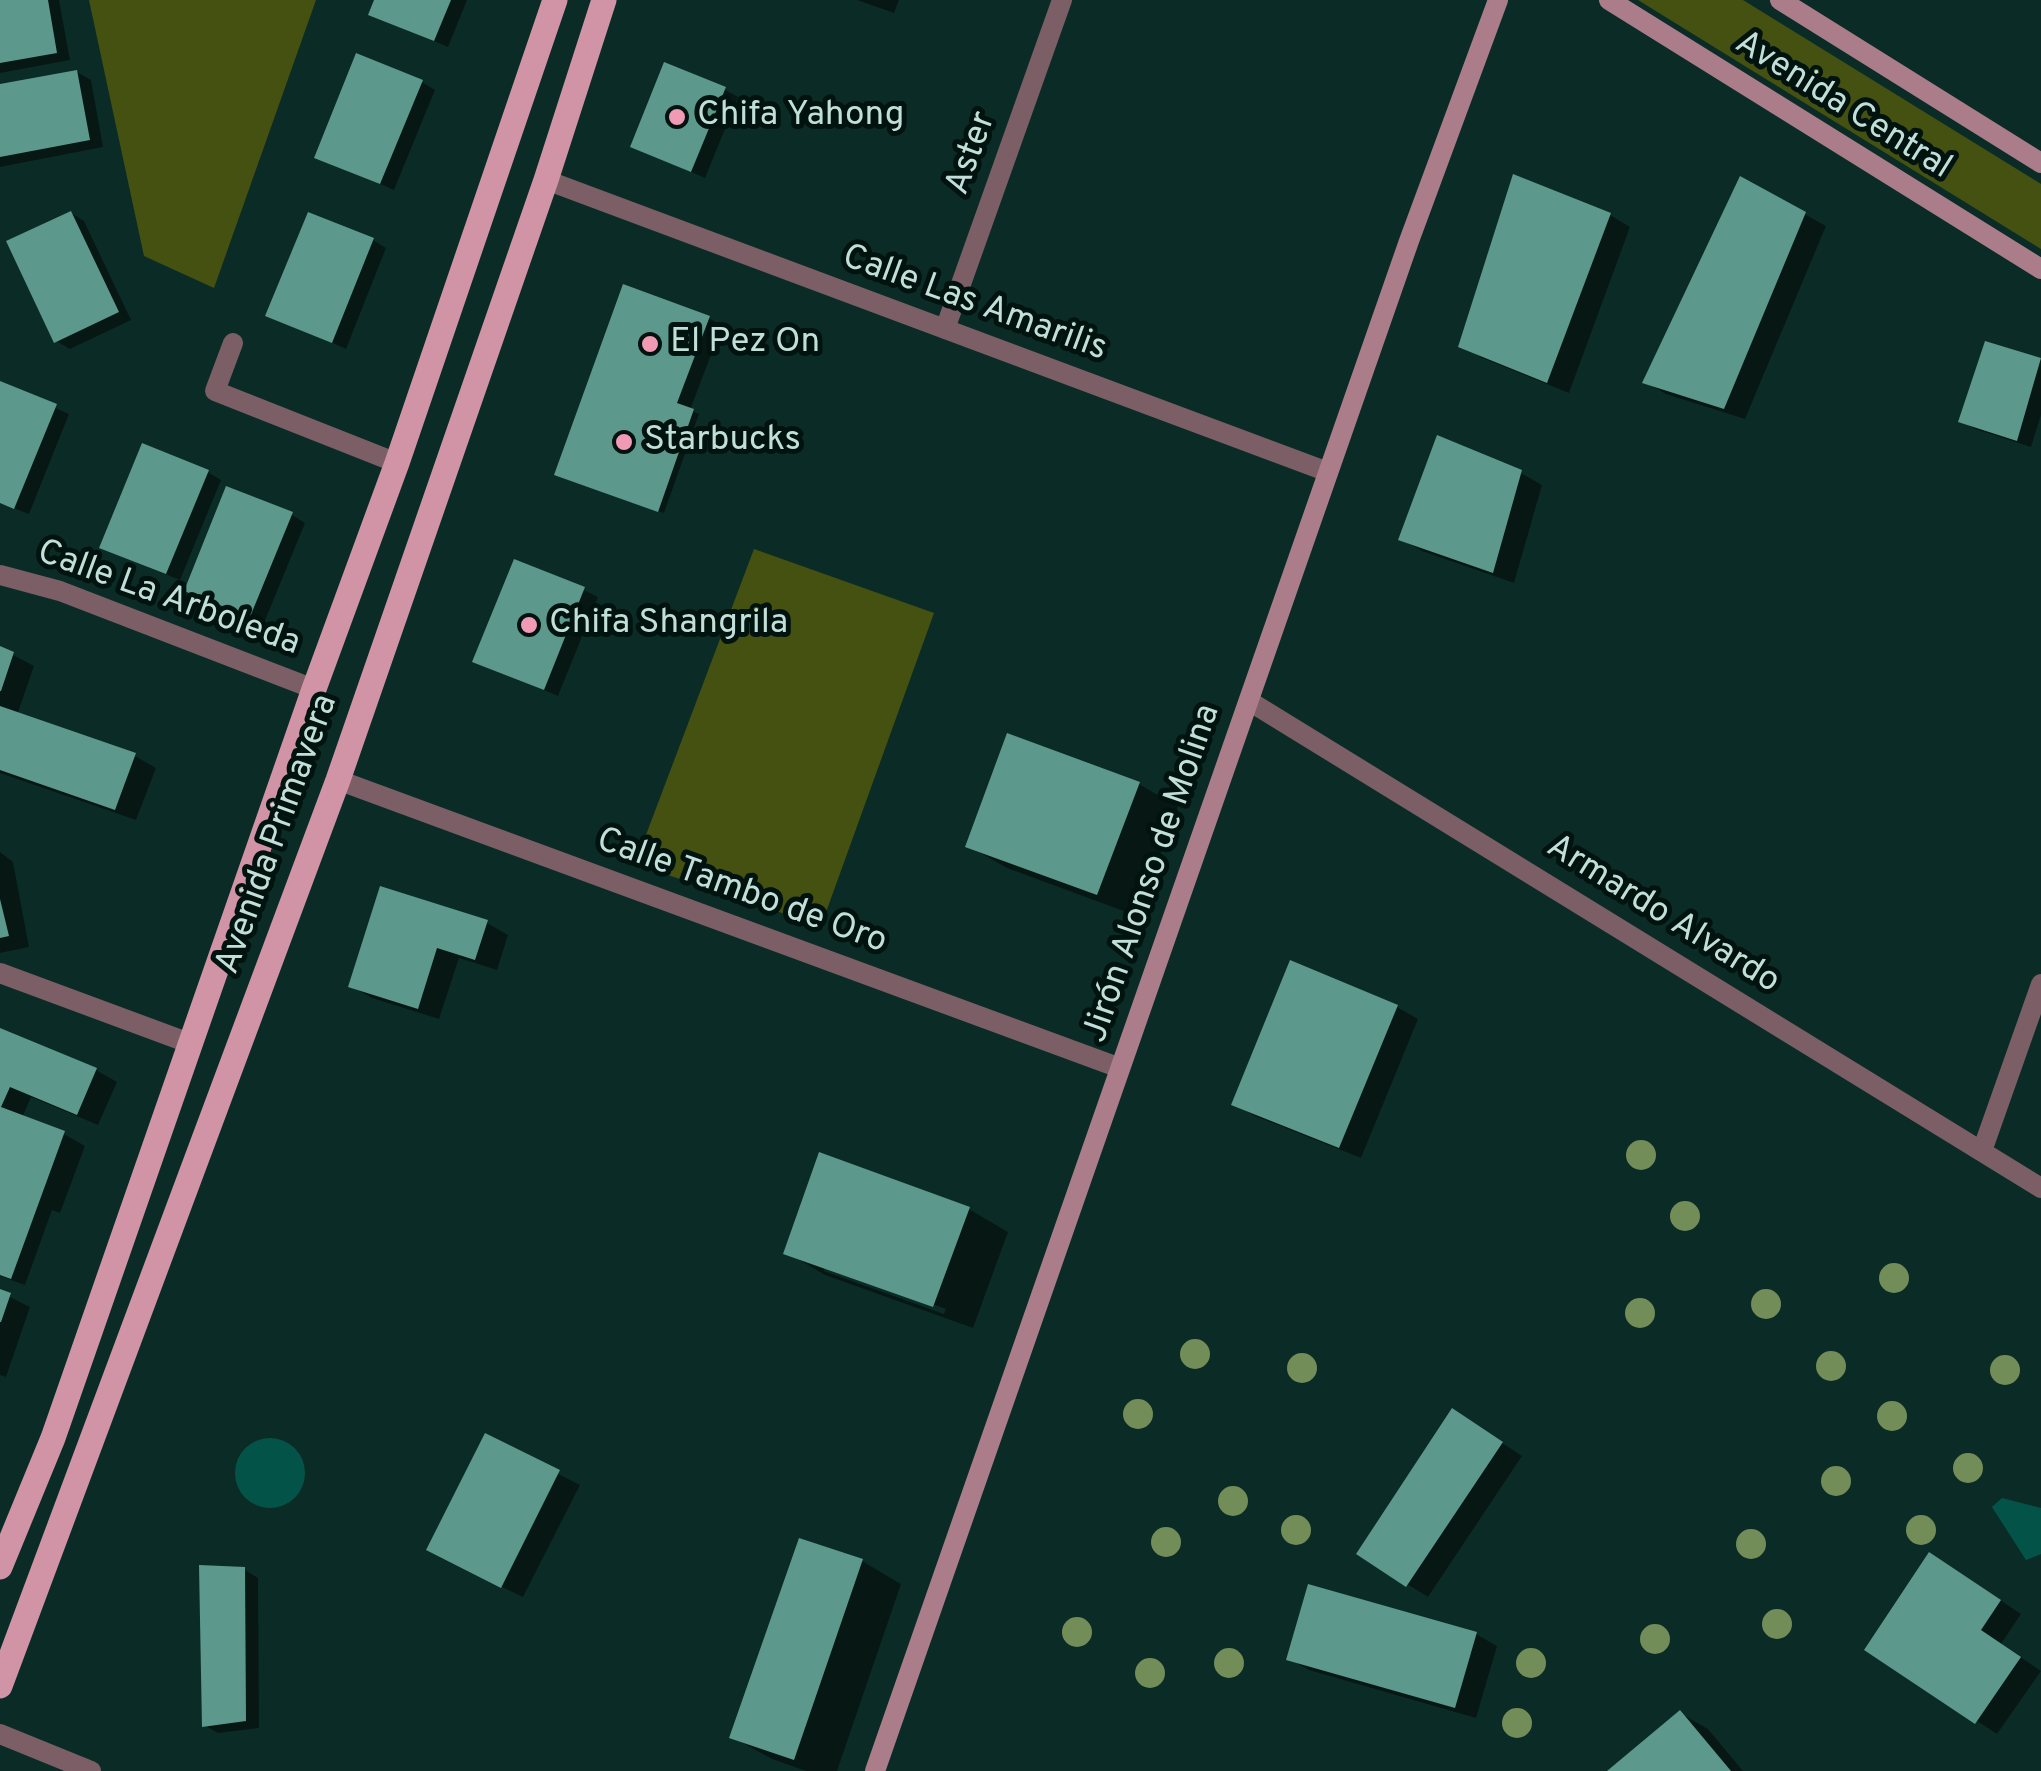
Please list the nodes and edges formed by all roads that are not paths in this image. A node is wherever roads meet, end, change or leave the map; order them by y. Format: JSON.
{"nodes":[{"id":1,"x":555,"y":0,"type":"edge"},
{"id":2,"x":604,"y":0,"type":"edge"},
{"id":3,"x":1062,"y":0,"type":"edge"},
{"id":4,"x":1498,"y":0,"type":"edge"},
{"id":5,"x":1609,"y":0,"type":"edge"},
{"id":6,"x":1780,"y":0,"type":"edge"},
{"id":7,"x":2041,"y":163,"type":"edge"},
{"id":8,"x":546,"y":180,"type":"junction"},
{"id":9,"x":2041,"y":269,"type":"edge"},
{"id":10,"x":945,"y":329,"type":"junction"},
{"id":11,"x":233,"y":343,"type":"dead end"},
{"id":12,"x":397,"y":463,"type":"junction"},
{"id":13,"x":1328,"y":472,"type":"junction"},
{"id":14,"x":0,"y":575,"type":"edge"},
{"id":15,"x":314,"y":689,"type":"junction"},
{"id":16,"x":1249,"y":701,"type":"junction"},
{"id":17,"x":338,"y":780,"type":"junction"},
{"id":18,"x":0,"y":974,"type":"edge"},
{"id":19,"x":2041,"y":984,"type":"edge"},
{"id":20,"x":189,"y":1043,"type":"junction"},
{"id":21,"x":1120,"y":1068,"type":"junction"},
{"id":22,"x":1982,"y":1151,"type":"junction"},
{"id":23,"x":2041,"y":1188,"type":"edge"},
{"id":24,"x":0,"y":1568,"type":"edge"},
{"id":25,"x":0,"y":1686,"type":"edge"},
{"id":26,"x":0,"y":1734,"type":"edge"},
{"id":27,"x":91,"y":1771,"type":"edge"},
{"id":28,"x":875,"y":1771,"type":"edge"}],
"edges":[{"from":1,"to":12,"type":"main road","name":"Avenida Primavera"},
{"from":2,"to":8,"type":"main road","name":"Avenida Primavera"},
{"from":3,"to":10,"type":"street","name":"Aster"},
{"from":4,"to":13,"type":"main road","name":"Jirón Alonso de Molina"},
{"from":5,"to":9,"type":"main road","name":"Avenida Central"},
{"from":6,"to":7,"type":"main road","name":"Avenida Central"},
{"from":8,"to":10,"type":"street","name":"Calle Las Amarilis"},
{"from":8,"to":17,"type":"main road","name":"Avenida Primavera"},
{"from":10,"to":13,"type":"street","name":"Calle Las Amarilis"},
{"from":11,"to":12,"type":"street"},
{"from":12,"to":15,"type":"main road","name":"Avenida Primavera"},
{"from":13,"to":16,"type":"main road","name":"Jirón Alonso de Molina"},
{"from":14,"to":15,"type":"street","name":"Calle La Arboleda"},
{"from":15,"to":20,"type":"main road","name":"Avenida Primavera"},
{"from":16,"to":21,"type":"main road","name":"Jirón Alonso de Molina"},
{"from":16,"to":22,"type":"street","name":"Armardo Alvardo"},
{"from":17,"to":21,"type":"street","name":"Calle Tambo de Oro"},
{"from":17,"to":25,"type":"main road","name":"Avenida Primavera"},
{"from":18,"to":20,"type":"street"},
{"from":19,"to":22,"type":"street"},
{"from":20,"to":24,"type":"main road","name":"Avenida Primavera"},
{"from":21,"to":28,"type":"main road","name":"Jirón Alonso de Molina"},
{"from":22,"to":23,"type":"street","name":"Armardo Alvardo"},
{"from":26,"to":27,"type":"street"}]}
